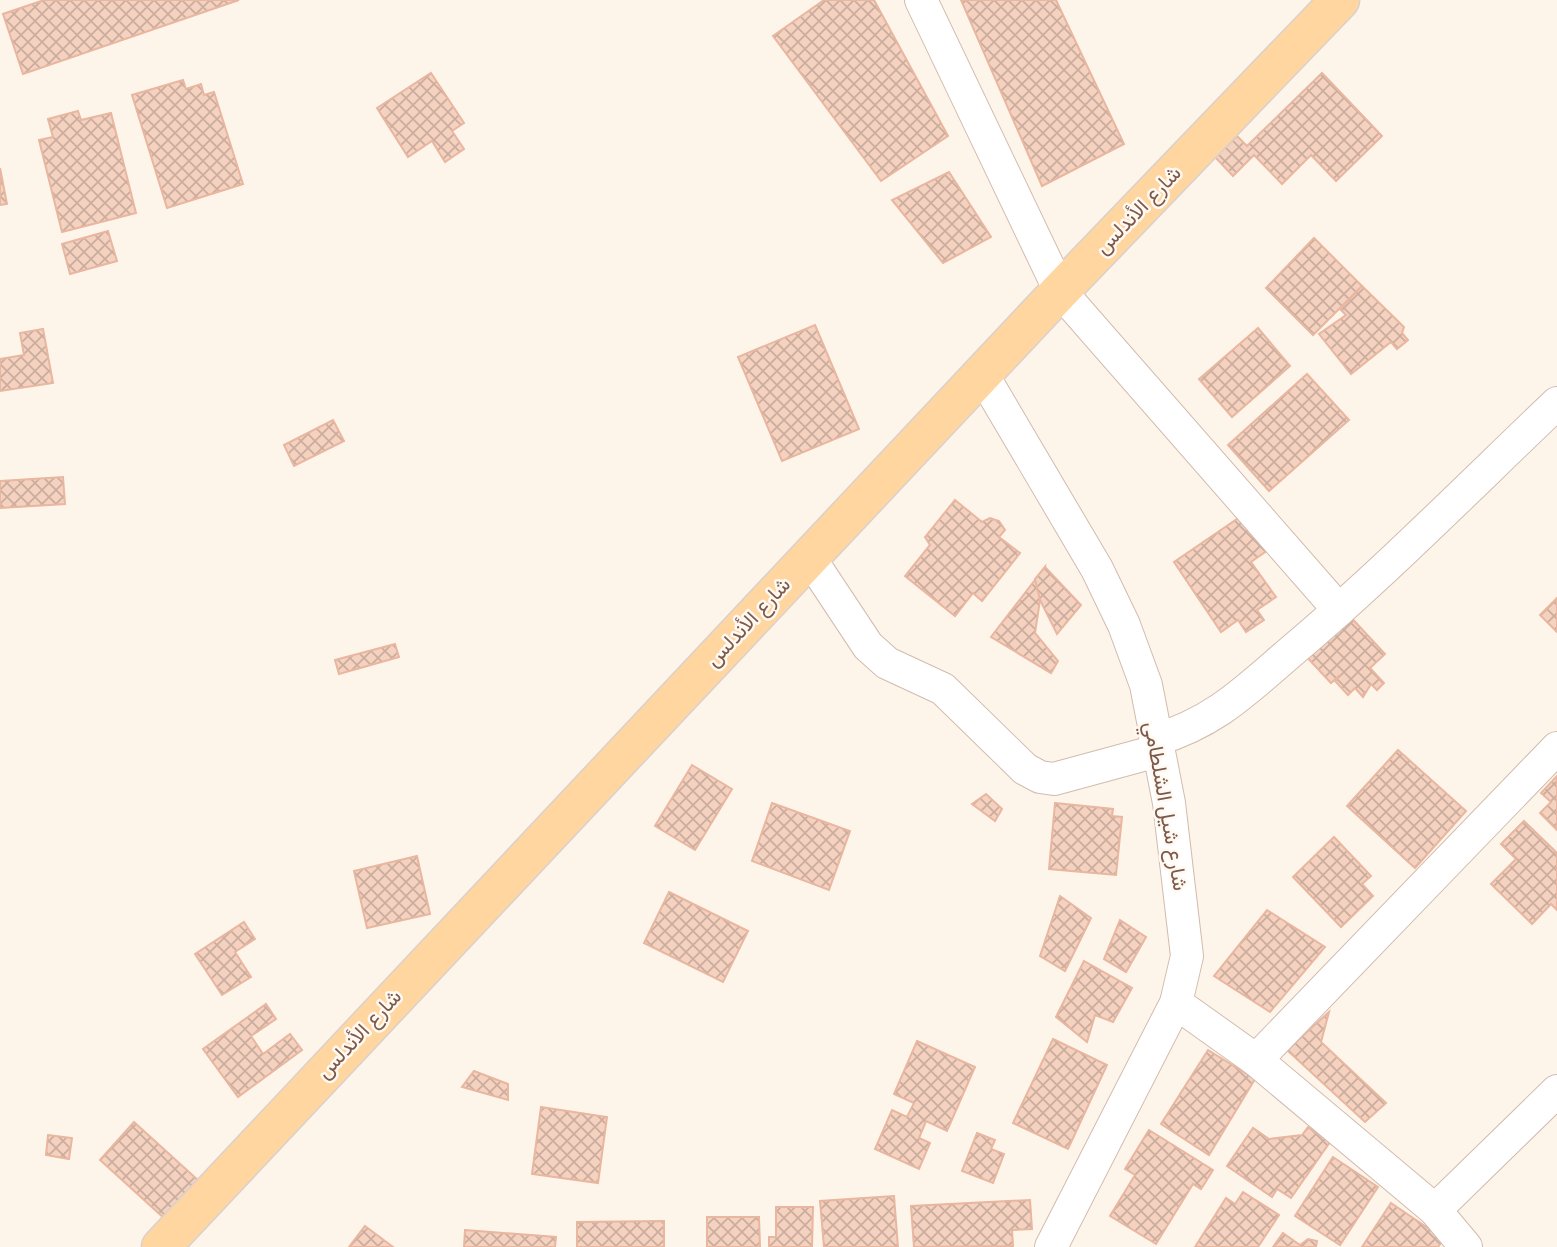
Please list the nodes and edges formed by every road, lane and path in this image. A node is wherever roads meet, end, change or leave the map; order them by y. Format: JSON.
{"nodes":[{"id":1,"x":921,"y":0,"type":"edge"},
{"id":2,"x":1340,"y":0,"type":"edge"},
{"id":3,"x":1060,"y":291,"type":"junction"},
{"id":4,"x":982,"y":374,"type":"junction"},
{"id":5,"x":1557,"y":403,"type":"edge"},
{"id":6,"x":809,"y":557,"type":"junction"},
{"id":7,"x":1339,"y":610,"type":"junction"},
{"id":8,"x":1156,"y":745,"type":"junction"},
{"id":9,"x":1557,"y":748,"type":"edge"},
{"id":10,"x":1176,"y":1003,"type":"junction"},
{"id":11,"x":1256,"y":1060,"type":"junction"},
{"id":12,"x":1557,"y":1091,"type":"edge"},
{"id":13,"x":1435,"y":1210,"type":"junction"},
{"id":14,"x":1053,"y":1246,"type":"edge"},
{"id":15,"x":161,"y":1247,"type":"edge"},
{"id":16,"x":1466,"y":1247,"type":"edge"}],
"edges":[{"from":1,"to":3,"type":"street"},
{"from":2,"to":3,"type":"main road","name":"شارع الأندلس"},
{"from":3,"to":4,"type":"main road","name":"شارع الأندلس"},
{"from":3,"to":7,"type":"street"},
{"from":4,"to":6,"type":"main road","name":"شارع الأندلس"},
{"from":4,"to":8,"type":"street","name":"شارع شيل الشلطامي"},
{"from":5,"to":7,"type":"street"},
{"from":6,"to":8,"type":"street"},
{"from":6,"to":15,"type":"main road","name":"شارع الأندلس"},
{"from":7,"to":8,"type":"street"},
{"from":8,"to":10,"type":"street","name":"شارع شيل الشلطامي"},
{"from":9,"to":11,"type":"street"},
{"from":10,"to":11,"type":"street"},
{"from":10,"to":14,"type":"street","name":"شارع شيل الشلطامي"},
{"from":11,"to":13,"type":"street"},
{"from":12,"to":13,"type":"street"},
{"from":13,"to":16,"type":"street"}]}
